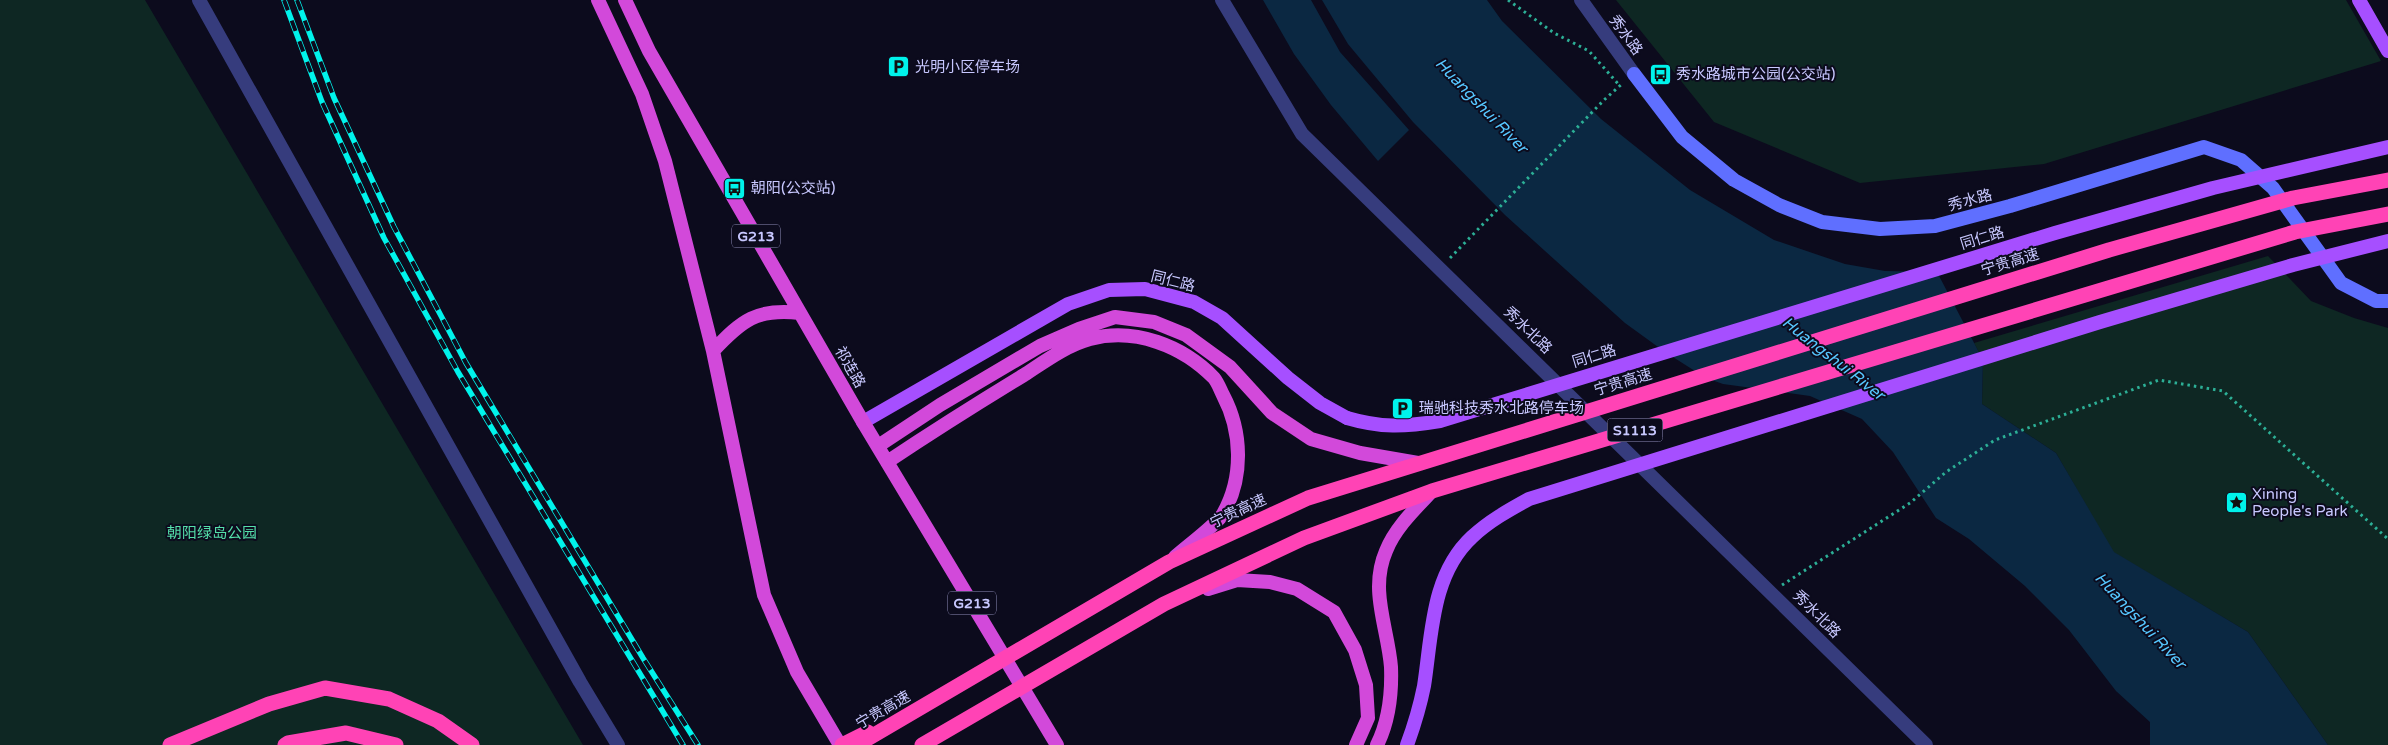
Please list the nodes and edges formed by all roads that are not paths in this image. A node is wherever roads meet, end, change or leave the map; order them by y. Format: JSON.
{"nodes":[{"id":1,"x":199,"y":0,"type":"edge"},
{"id":2,"x":598,"y":0,"type":"edge"},
{"id":3,"x":625,"y":0,"type":"edge"},
{"id":4,"x":1222,"y":0,"type":"edge"},
{"id":5,"x":1581,"y":0,"type":"edge"},
{"id":6,"x":2359,"y":0,"type":"edge"},
{"id":7,"x":2388,"y":51,"type":"edge"},
{"id":8,"x":1634,"y":74,"type":"joint"},
{"id":9,"x":2388,"y":147,"type":"edge"},
{"id":10,"x":2388,"y":180,"type":"edge"},
{"id":11,"x":2388,"y":214,"type":"edge"},
{"id":12,"x":2388,"y":241,"type":"edge"},
{"id":13,"x":2388,"y":301,"type":"edge"},
{"id":14,"x":800,"y":313,"type":"junction"},
{"id":15,"x":713,"y":351,"type":"junction"},
{"id":16,"x":863,"y":422,"type":"junction"},
{"id":17,"x":878,"y":446,"type":"junction"},
{"id":18,"x":887,"y":462,"type":"junction"},
{"id":19,"x":1418,"y":463,"type":"junction"},
{"id":20,"x":1432,"y":491,"type":"junction"},
{"id":21,"x":1168,"y":562,"type":"junction"},
{"id":22,"x":1164,"y":604,"type":"junction"},
{"id":23,"x":1022,"y":687,"type":"junction"},
{"id":24,"x":952,"y":690,"type":"junction"},
{"id":25,"x":170,"y":745,"type":"edge"},
{"id":26,"x":285,"y":745,"type":"edge"},
{"id":27,"x":396,"y":745,"type":"edge"},
{"id":28,"x":472,"y":745,"type":"edge"},
{"id":29,"x":618,"y":745,"type":"edge"},
{"id":30,"x":841,"y":745,"type":"edge"},
{"id":31,"x":856,"y":745,"type":"edge"},
{"id":32,"x":922,"y":745,"type":"edge"},
{"id":33,"x":1057,"y":745,"type":"edge"},
{"id":34,"x":1356,"y":745,"type":"edge"},
{"id":35,"x":1377,"y":745,"type":"edge"},
{"id":36,"x":1408,"y":745,"type":"edge"},
{"id":37,"x":1926,"y":745,"type":"edge"}],
"edges":[{"from":1,"to":29,"type":"street"},
{"from":2,"to":15,"type":"highway"},
{"from":3,"to":14,"type":"highway","name":"祁连路","number":"G213"},
{"from":4,"to":37,"type":"street","name":"秀水北路"},
{"from":5,"to":8,"type":"street","name":"秀水路"},
{"from":6,"to":7,"type":"main road"},
{"from":8,"to":13,"type":"main road","name":"秀水路"},
{"from":9,"to":16,"type":"main road","name":"同仁路","bridge":true},
{"from":10,"to":19,"type":"highway","name":"宁贵高速","number":"S1113","bridge":true},
{"from":11,"to":20,"type":"highway","number":"S1113","bridge":true},
{"from":12,"to":36,"type":"main road","bridge":true},
{"from":14,"to":15,"type":"highway"},
{"from":14,"to":16,"type":"highway","name":"祁连路","number":"G213"},
{"from":15,"to":30,"type":"highway"},
{"from":16,"to":17,"type":"highway","name":"祁连路","number":"G213"},
{"from":17,"to":18,"type":"highway","name":"祁连路","number":"G213"},
{"from":17,"to":19,"type":"highway"},
{"from":18,"to":21,"type":"highway"},
{"from":18,"to":23,"type":"highway","name":"祁连路","number":"G213"},
{"from":19,"to":21,"type":"highway","name":"宁贵高速","number":"S1113","bridge":true},
{"from":20,"to":22,"type":"highway","number":"S1113","bridge":true},
{"from":20,"to":35,"type":"highway"},
{"from":21,"to":24,"type":"highway","name":"宁贵高速","number":"S1113","bridge":true},
{"from":22,"to":23,"type":"highway","number":"S1113","bridge":true},
{"from":22,"to":34,"type":"highway","bridge":true},
{"from":23,"to":32,"type":"highway","number":"S1113","bridge":true},
{"from":23,"to":33,"type":"highway","name":"祁连路","number":"G213"},
{"from":24,"to":30,"type":"highway","bridge":true},
{"from":24,"to":31,"type":"highway","name":"宁贵高速","number":"S1113","bridge":true},
{"from":25,"to":28,"type":"highway"},
{"from":26,"to":27,"type":"highway"}]}
